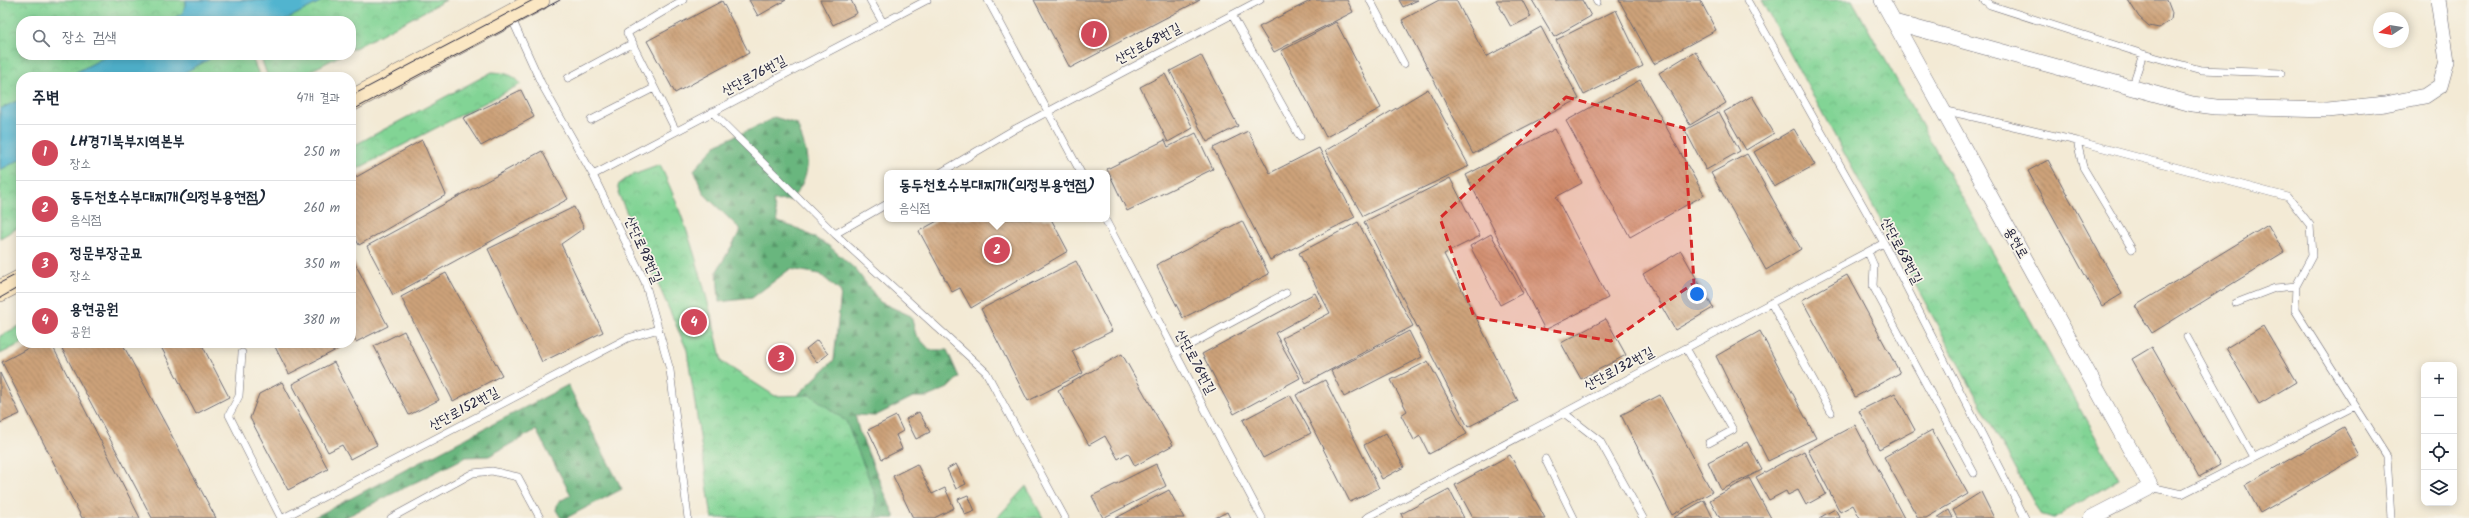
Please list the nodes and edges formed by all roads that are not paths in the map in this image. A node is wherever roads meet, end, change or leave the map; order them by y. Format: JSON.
{"nodes":[{"id":1,"x":539,"y":0,"type":"edge"},
{"id":2,"x":683,"y":0,"type":"edge"},
{"id":3,"x":870,"y":0,"type":"edge"},
{"id":4,"x":927,"y":0,"type":"edge"},
{"id":5,"x":988,"y":0,"type":"edge"},
{"id":6,"x":1260,"y":0,"type":"edge"},
{"id":7,"x":1370,"y":0,"type":"edge"},
{"id":8,"x":1748,"y":0,"type":"edge"},
{"id":9,"x":1882,"y":0,"type":"edge"},
{"id":10,"x":1984,"y":0,"type":"edge"},
{"id":11,"x":2438,"y":0,"type":"edge"},
{"id":12,"x":510,"y":14,"type":"junction"},
{"id":13,"x":1232,"y":15,"type":"junction"},
{"id":14,"x":1894,"y":22,"type":"junction"},
{"id":15,"x":883,"y":23,"type":"junction"},
{"id":16,"x":632,"y":43,"type":"junction"},
{"id":17,"x":2143,"y":54,"type":"junction"},
{"id":18,"x":1404,"y":64,"type":"dead end"},
{"id":19,"x":2281,"y":73,"type":"dead end"},
{"id":20,"x":568,"y":78,"type":"dead end"},
{"id":21,"x":2132,"y":87,"type":"junction"},
{"id":22,"x":654,"y":88,"type":"junction"},
{"id":23,"x":356,"y":98,"type":"edge"},
{"id":24,"x":1943,"y":110,"type":"junction"},
{"id":25,"x":712,"y":112,"type":"junction"},
{"id":26,"x":1048,"y":112,"type":"junction"},
{"id":27,"x":592,"y":120,"type":"dead end"},
{"id":28,"x":676,"y":131,"type":"junction"},
{"id":29,"x":1300,"y":137,"type":"dead end"},
{"id":30,"x":2077,"y":141,"type":"junction"},
{"id":31,"x":945,"y":170,"type":"edge"},
{"id":32,"x":1079,"y":170,"type":"edge"},
{"id":33,"x":593,"y":174,"type":"junction"},
{"id":34,"x":884,"y":206,"type":"edge"},
{"id":35,"x":1107,"y":222,"type":"edge"},
{"id":36,"x":835,"y":234,"type":"junction"},
{"id":37,"x":1884,"y":244,"type":"junction"},
{"id":38,"x":2132,"y":249,"type":"dead end"},
{"id":39,"x":1868,"y":252,"type":"junction"},
{"id":40,"x":16,"y":283,"type":"edge"},
{"id":41,"x":2296,"y":286,"type":"junction"},
{"id":42,"x":0,"y":291,"type":"edge"},
{"id":43,"x":1286,"y":293,"type":"dead end"},
{"id":44,"x":1771,"y":303,"type":"junction"},
{"id":45,"x":2236,"y":303,"type":"dead end"},
{"id":46,"x":659,"y":329,"type":"junction"},
{"id":47,"x":2187,"y":338,"type":"dead end"},
{"id":48,"x":1686,"y":348,"type":"junction"},
{"id":49,"x":242,"y":353,"type":"dead end"},
{"id":50,"x":1175,"y":353,"type":"junction"},
{"id":51,"x":2355,"y":406,"type":"junction"},
{"id":52,"x":1831,"y":412,"type":"dead end"},
{"id":53,"x":1564,"y":413,"type":"junction"},
{"id":54,"x":1710,"y":443,"type":"dead end"},
{"id":55,"x":2253,"y":457,"type":"junction"},
{"id":56,"x":1546,"y":459,"type":"dead end"},
{"id":57,"x":1974,"y":473,"type":"dead end"},
{"id":58,"x":2151,"y":487,"type":"junction"},
{"id":59,"x":282,"y":518,"type":"edge"},
{"id":60,"x":391,"y":518,"type":"edge"},
{"id":61,"x":540,"y":518,"type":"edge"},
{"id":62,"x":688,"y":518,"type":"edge"},
{"id":63,"x":1065,"y":518,"type":"edge"},
{"id":64,"x":1262,"y":518,"type":"edge"},
{"id":65,"x":1366,"y":518,"type":"edge"},
{"id":66,"x":1574,"y":518,"type":"edge"},
{"id":67,"x":1643,"y":518,"type":"edge"},
{"id":68,"x":2025,"y":518,"type":"edge"},
{"id":69,"x":2091,"y":518,"type":"edge"},
{"id":70,"x":2391,"y":518,"type":"edge"}],
"edges":[{"from":1,"to":12,"type":"main road"},
{"from":2,"to":16,"type":"lane"},
{"from":3,"to":15,"type":"lane"},
{"from":4,"to":15,"type":"lane","name":"산단로76번길"},
{"from":5,"to":26,"type":"lane"},
{"from":6,"to":13,"type":"lane","name":"산단로68번길"},
{"from":7,"to":18,"type":"lane"},
{"from":8,"to":37,"type":"lane","name":"산단로68번길"},
{"from":9,"to":14,"type":"street","name":"용현로"},
{"from":10,"to":17,"type":"lane"},
{"from":11,"to":21,"type":"street"},
{"from":12,"to":23,"type":"main road"},
{"from":12,"to":33,"type":"lane","name":"산단로98번길"},
{"from":13,"to":26,"type":"lane","name":"산단로68번길"},
{"from":13,"to":29,"type":"lane"},
{"from":14,"to":21,"type":"street"},
{"from":14,"to":24,"type":"street","name":"용현로"},
{"from":15,"to":25,"type":"lane","name":"산단로76번길"},
{"from":16,"to":20,"type":"lane"},
{"from":16,"to":22,"type":"lane"},
{"from":17,"to":19,"type":"lane"},
{"from":17,"to":21,"type":"lane"},
{"from":22,"to":27,"type":"lane"},
{"from":22,"to":28,"type":"lane"},
{"from":24,"to":30,"type":"lane"},
{"from":24,"to":58,"type":"street","name":"용현로"},
{"from":25,"to":28,"type":"lane","name":"산단로76번길"},
{"from":25,"to":36,"type":"lane"},
{"from":26,"to":31,"type":"lane","name":"산단로68번길"},
{"from":26,"to":32,"type":"lane"},
{"from":28,"to":33,"type":"lane","name":"산단로76번길"},
{"from":30,"to":38,"type":"lane"},
{"from":30,"to":41,"type":"lane"},
{"from":33,"to":46,"type":"lane","name":"산단로98번길"},
{"from":34,"to":36,"type":"lane"},
{"from":35,"to":50,"type":"lane","name":"산단로76번길"},
{"from":36,"to":63,"type":"lane"},
{"from":37,"to":39,"type":"lane","name":"산단로132번길"},
{"from":37,"to":68,"type":"lane","name":"산단로68번길"},
{"from":39,"to":44,"type":"lane","name":"산단로132번길"},
{"from":39,"to":57,"type":"lane"},
{"from":40,"to":42,"type":"main road"},
{"from":41,"to":45,"type":"lane"},
{"from":41,"to":51,"type":"lane"},
{"from":43,"to":50,"type":"lane"},
{"from":44,"to":48,"type":"lane","name":"산단로132번길"},
{"from":44,"to":52,"type":"lane"},
{"from":46,"to":59,"type":"lane","name":"산단로152번길"},
{"from":46,"to":62,"type":"lane","name":"산단로98번길"},
{"from":47,"to":55,"type":"lane"},
{"from":48,"to":53,"type":"lane","name":"산단로132번길"},
{"from":48,"to":54,"type":"lane"},
{"from":49,"to":59,"type":"lane"},
{"from":50,"to":64,"type":"lane","name":"산단로76번길"},
{"from":51,"to":55,"type":"lane"},
{"from":51,"to":70,"type":"lane"},
{"from":53,"to":65,"type":"lane","name":"산단로132번길"},
{"from":53,"to":67,"type":"lane"},
{"from":55,"to":58,"type":"lane"},
{"from":56,"to":66,"type":"lane"},
{"from":58,"to":69,"type":"street"},
{"from":60,"to":61,"type":"lane"}]}
